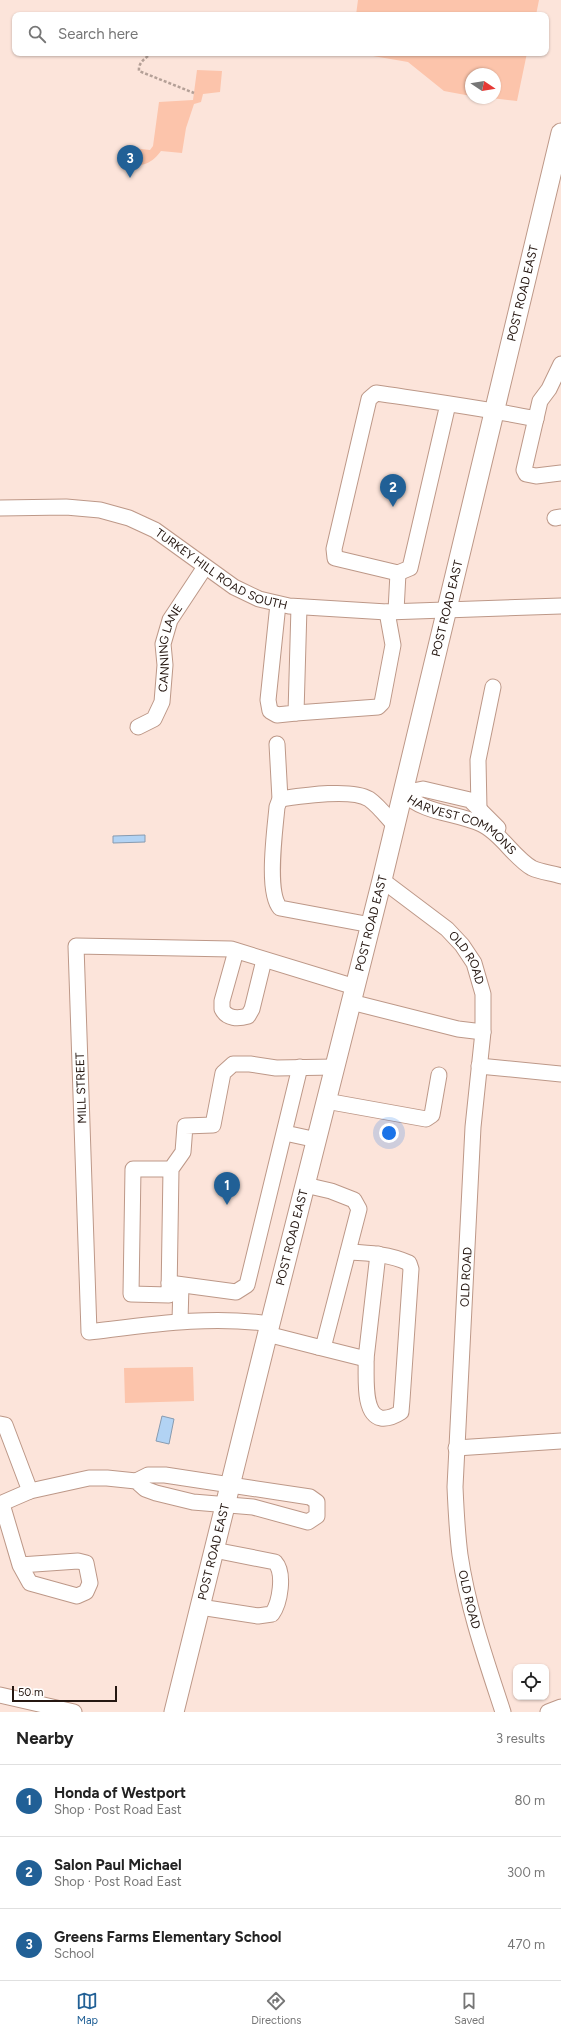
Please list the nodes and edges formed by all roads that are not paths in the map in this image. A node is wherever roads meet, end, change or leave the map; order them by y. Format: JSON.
{"nodes":[{"id":1,"x":561,"y":133,"type":"edge"},
{"id":2,"x":561,"y":364,"type":"edge"},
{"id":3,"x":448,"y":404,"type":"junction"},
{"id":4,"x":495,"y":410,"type":"junction"},
{"id":5,"x":536,"y":419,"type":"junction"},
{"id":6,"x":561,"y":473,"type":"edge"},
{"id":7,"x":0,"y":508,"type":"edge"},
{"id":8,"x":205,"y":567,"type":"junction"},
{"id":9,"x":398,"y":573,"type":"junction"},
{"id":10,"x":278,"y":604,"type":"junction"},
{"id":11,"x":561,"y":606,"type":"edge"},
{"id":12,"x":299,"y":608,"type":"junction"},
{"id":13,"x":447,"y":609,"type":"junction"},
{"id":14,"x":392,"y":611,"type":"junction"},
{"id":15,"x":493,"y":688,"type":"dead end"},
{"id":16,"x":296,"y":713,"type":"junction"},
{"id":17,"x":138,"y":727,"type":"dead end"},
{"id":18,"x":277,"y":744,"type":"dead end"},
{"id":19,"x":403,"y":793,"type":"junction"},
{"id":20,"x":280,"y":799,"type":"junction"},
{"id":21,"x":479,"y":809,"type":"junction"},
{"id":22,"x":395,"y":826,"type":"junction"},
{"id":23,"x":555,"y":874,"type":"edge"},
{"id":24,"x":382,"y":880,"type":"junction"},
{"id":25,"x":371,"y":925,"type":"junction"},
{"id":26,"x":236,"y":951,"type":"junction"},
{"id":27,"x":264,"y":960,"type":"junction"},
{"id":28,"x":353,"y":994,"type":"junction"},
{"id":29,"x":483,"y":1032,"type":"junction"},
{"id":30,"x":479,"y":1066,"type":"junction"},
{"id":31,"x":300,"y":1067,"type":"junction"},
{"id":32,"x":335,"y":1067,"type":"junction"},
{"id":33,"x":439,"y":1074,"type":"dead end"},
{"id":34,"x":561,"y":1074,"type":"edge"},
{"id":35,"x":326,"y":1101,"type":"junction"},
{"id":36,"x":285,"y":1133,"type":"junction"},
{"id":37,"x":317,"y":1140,"type":"junction"},
{"id":38,"x":171,"y":1169,"type":"junction"},
{"id":39,"x":305,"y":1184,"type":"junction"},
{"id":40,"x":348,"y":1252,"type":"junction"},
{"id":41,"x":378,"y":1254,"type":"junction"},
{"id":42,"x":175,"y":1284,"type":"junction"},
{"id":43,"x":180,"y":1321,"type":"junction"},
{"id":44,"x":268,"y":1329,"type":"junction"},
{"id":45,"x":318,"y":1347,"type":"junction"},
{"id":46,"x":366,"y":1358,"type":"junction"},
{"id":47,"x":0,"y":1424,"type":"edge"},
{"id":48,"x":561,"y":1440,"type":"edge"},
{"id":49,"x":456,"y":1448,"type":"junction"},
{"id":50,"x":136,"y":1481,"type":"junction"},
{"id":51,"x":230,"y":1486,"type":"junction"},
{"id":52,"x":30,"y":1491,"type":"junction"},
{"id":53,"x":1,"y":1504,"type":"edge"},
{"id":54,"x":225,"y":1504,"type":"junction"},
{"id":55,"x":214,"y":1550,"type":"junction"},
{"id":56,"x":20,"y":1565,"type":"dead end"},
{"id":57,"x":200,"y":1607,"type":"junction"},
{"id":58,"x":0,"y":1695,"type":"edge"},
{"id":59,"x":561,"y":1707,"type":"edge"},
{"id":60,"x":74,"y":1712,"type":"edge"},
{"id":61,"x":174,"y":1712,"type":"edge"},
{"id":62,"x":503,"y":1712,"type":"edge"},
{"id":63,"x":548,"y":1712,"type":"edge"}],
"edges":[{"from":1,"to":4,"type":"main road","name":"POST ROAD EAST"},
{"from":2,"to":5,"type":"street"},
{"from":3,"to":4,"type":"street"},
{"from":3,"to":9,"type":"street"},
{"from":3,"to":9,"type":"street"},
{"from":4,"to":5,"type":"street"},
{"from":4,"to":13,"type":"main road","name":"POST ROAD EAST"},
{"from":5,"to":6,"type":"street"},
{"from":7,"to":8,"type":"street","name":"TURKEY HILL ROAD SOUTH"},
{"from":8,"to":10,"type":"street","name":"TURKEY HILL ROAD SOUTH"},
{"from":8,"to":17,"type":"street","name":"CANNING LANE"},
{"from":9,"to":14,"type":"street"},
{"from":10,"to":12,"type":"street","name":"TURKEY HILL ROAD SOUTH"},
{"from":10,"to":16,"type":"street"},
{"from":11,"to":13,"type":"street","name":"TURKEY HILL ROAD SOUTH"},
{"from":12,"to":14,"type":"street","name":"TURKEY HILL ROAD SOUTH"},
{"from":12,"to":16,"type":"street"},
{"from":13,"to":14,"type":"street","name":"TURKEY HILL ROAD SOUTH"},
{"from":13,"to":19,"type":"main road","name":"POST ROAD EAST"},
{"from":14,"to":16,"type":"street"},
{"from":15,"to":21,"type":"street"},
{"from":18,"to":20,"type":"street"},
{"from":19,"to":21,"type":"street","name":"HARVEST COMMONS"},
{"from":19,"to":22,"type":"main road","name":"POST ROAD EAST"},
{"from":19,"to":23,"type":"street","name":"HARVEST COMMONS"},
{"from":20,"to":22,"type":"street"},
{"from":20,"to":25,"type":"street"},
{"from":21,"to":23,"type":"street","name":"HARVEST COMMONS"},
{"from":22,"to":24,"type":"main road","name":"POST ROAD EAST"},
{"from":24,"to":25,"type":"main road","name":"POST ROAD EAST"},
{"from":24,"to":29,"type":"street","name":"OLD ROAD"},
{"from":25,"to":28,"type":"main road","name":"POST ROAD EAST"},
{"from":26,"to":27,"type":"street","name":"MILL STREET"},
{"from":26,"to":27,"type":"street"},
{"from":26,"to":43,"type":"street","name":"MILL STREET"},
{"from":27,"to":28,"type":"street","name":"MILL STREET"},
{"from":28,"to":29,"type":"street","name":"MILL STREET"},
{"from":28,"to":32,"type":"main road","name":"POST ROAD EAST"},
{"from":29,"to":30,"type":"street","name":"OLD ROAD"},
{"from":30,"to":34,"type":"street"},
{"from":30,"to":49,"type":"street","name":"OLD ROAD"},
{"from":31,"to":32,"type":"street"},
{"from":31,"to":36,"type":"street"},
{"from":31,"to":38,"type":"street"},
{"from":32,"to":35,"type":"main road","name":"POST ROAD EAST"},
{"from":33,"to":35,"type":"street"},
{"from":35,"to":37,"type":"main road","name":"POST ROAD EAST"},
{"from":36,"to":37,"type":"street"},
{"from":36,"to":42,"type":"street"},
{"from":37,"to":39,"type":"main road","name":"POST ROAD EAST"},
{"from":38,"to":42,"type":"street"},
{"from":38,"to":42,"type":"street"},
{"from":39,"to":40,"type":"street"},
{"from":39,"to":44,"type":"main road","name":"POST ROAD EAST"},
{"from":40,"to":41,"type":"street"},
{"from":40,"to":45,"type":"street"},
{"from":41,"to":46,"type":"street"},
{"from":41,"to":46,"type":"street"},
{"from":42,"to":43,"type":"street"},
{"from":43,"to":44,"type":"street","name":"MILL STREET"},
{"from":44,"to":45,"type":"street","name":"MILL STREET"},
{"from":44,"to":51,"type":"main road","name":"POST ROAD EAST"},
{"from":45,"to":46,"type":"street","name":"MILL STREET"},
{"from":47,"to":52,"type":"street"},
{"from":48,"to":49,"type":"street"},
{"from":49,"to":62,"type":"street","name":"OLD ROAD"},
{"from":50,"to":51,"type":"street"},
{"from":50,"to":52,"type":"street"},
{"from":50,"to":54,"type":"street"},
{"from":51,"to":54,"type":"main road","name":"POST ROAD EAST"},
{"from":51,"to":54,"type":"street"},
{"from":52,"to":53,"type":"street"},
{"from":53,"to":56,"type":"street"},
{"from":54,"to":55,"type":"main road","name":"POST ROAD EAST"},
{"from":55,"to":57,"type":"main road","name":"POST ROAD EAST"},
{"from":55,"to":57,"type":"street"},
{"from":57,"to":61,"type":"main road","name":"POST ROAD EAST"},
{"from":58,"to":60,"type":"street"},
{"from":59,"to":63,"type":"street"}]}
